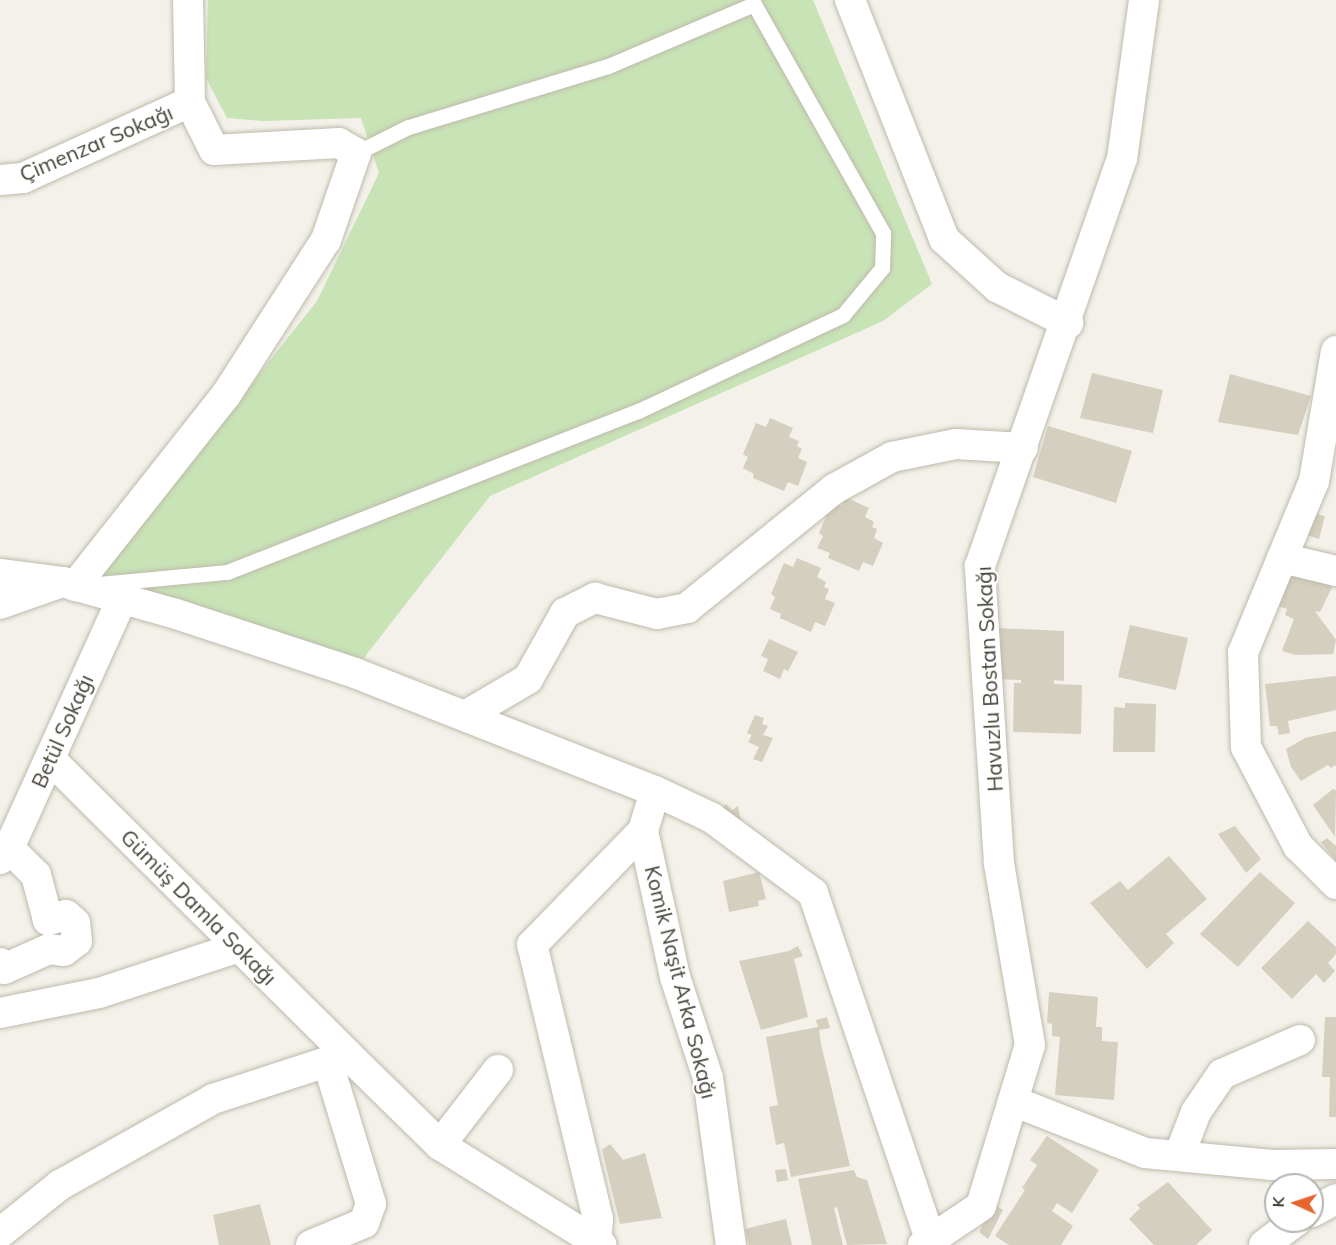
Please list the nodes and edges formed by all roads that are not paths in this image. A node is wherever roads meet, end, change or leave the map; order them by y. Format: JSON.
{"nodes":[{"id":1,"x":188,"y":0,"type":"edge"},
{"id":2,"x":850,"y":0,"type":"edge"},
{"id":3,"x":1144,"y":0,"type":"edge"},
{"id":4,"x":190,"y":102,"type":"junction"},
{"id":5,"x":356,"y":153,"type":"junction"},
{"id":6,"x":0,"y":180,"type":"edge"},
{"id":7,"x":1068,"y":323,"type":"junction"},
{"id":8,"x":1336,"y":351,"type":"edge"},
{"id":9,"x":1023,"y":447,"type":"junction"},
{"id":10,"x":1282,"y":558,"type":"junction"},
{"id":11,"x":1336,"y":571,"type":"edge"},
{"id":12,"x":0,"y":574,"type":"edge"},
{"id":13,"x":69,"y":584,"type":"junction"},
{"id":14,"x":120,"y":600,"type":"junction"},
{"id":15,"x":0,"y":604,"type":"edge"},
{"id":16,"x":465,"y":716,"type":"junction"},
{"id":17,"x":50,"y":759,"type":"junction"},
{"id":18,"x":655,"y":791,"type":"junction"},
{"id":19,"x":643,"y":831,"type":"junction"},
{"id":20,"x":5,"y":854,"type":"edge"},
{"id":21,"x":1336,"y":884,"type":"edge"},
{"id":22,"x":48,"y":920,"type":"junction"},
{"id":23,"x":239,"y":947,"type":"junction"},
{"id":24,"x":0,"y":954,"type":"edge"},
{"id":25,"x":0,"y":963,"type":"edge"},
{"id":26,"x":0,"y":1013,"type":"edge"},
{"id":27,"x":1300,"y":1040,"type":"dead end"},
{"id":28,"x":338,"y":1059,"type":"junction"},
{"id":29,"x":498,"y":1070,"type":"dead end"},
{"id":30,"x":1013,"y":1101,"type":"junction"},
{"id":31,"x":440,"y":1145,"type":"junction"},
{"id":32,"x":1179,"y":1156,"type":"junction"},
{"id":33,"x":1336,"y":1164,"type":"edge"},
{"id":34,"x":0,"y":1233,"type":"edge"},
{"id":35,"x":1280,"y":1233,"type":"edge"},
{"id":36,"x":928,"y":1243,"type":"edge"},
{"id":37,"x":599,"y":1244,"type":"edge"},
{"id":38,"x":311,"y":1245,"type":"edge"},
{"id":39,"x":730,"y":1245,"type":"edge"},
{"id":40,"x":1264,"y":1245,"type":"edge"}],
"edges":[{"from":1,"to":4,"type":"street"},
{"from":2,"to":7,"type":"street"},
{"from":3,"to":7,"type":"street","name":"Havuzlu Bostan Sokağı"},
{"from":4,"to":5,"type":"street"},
{"from":4,"to":6,"type":"street","name":"Çimenzar Sokağı"},
{"from":5,"to":13,"type":"street"},
{"from":5,"to":13,"type":"lane"},
{"from":7,"to":9,"type":"street","name":"Havuzlu Bostan Sokağı"},
{"from":8,"to":10,"type":"street"},
{"from":9,"to":16,"type":"street"},
{"from":9,"to":30,"type":"street","name":"Havuzlu Bostan Sokağı"},
{"from":10,"to":11,"type":"street"},
{"from":10,"to":21,"type":"street"},
{"from":12,"to":13,"type":"street"},
{"from":13,"to":14,"type":"street"},
{"from":13,"to":15,"type":"street"},
{"from":14,"to":16,"type":"street"},
{"from":14,"to":17,"type":"street","name":"Betül Sokağı"},
{"from":16,"to":18,"type":"street"},
{"from":17,"to":20,"type":"street","name":"Betül Sokağı"},
{"from":17,"to":23,"type":"street","name":"Gümüş Damla Sokağı"},
{"from":18,"to":19,"type":"street","name":"Komik Naşit Arka Sokağı"},
{"from":18,"to":36,"type":"street"},
{"from":19,"to":37,"type":"street"},
{"from":19,"to":39,"type":"street","name":"Komik Naşit Arka Sokağı"},
{"from":20,"to":22,"type":"street"},
{"from":22,"to":24,"type":"street"},
{"from":22,"to":25,"type":"street"},
{"from":23,"to":26,"type":"street"},
{"from":23,"to":28,"type":"street","name":"Gümüş Damla Sokağı"},
{"from":27,"to":32,"type":"street"},
{"from":28,"to":31,"type":"street"},
{"from":28,"to":34,"type":"street"},
{"from":28,"to":38,"type":"street","name":"Gümüş Damla Sokağı"},
{"from":29,"to":31,"type":"street"},
{"from":30,"to":32,"type":"street"},
{"from":30,"to":36,"type":"street","name":"Havuzlu Bostan Sokağı"},
{"from":31,"to":37,"type":"street"},
{"from":32,"to":33,"type":"street"},
{"from":35,"to":40,"type":"street"}]}
